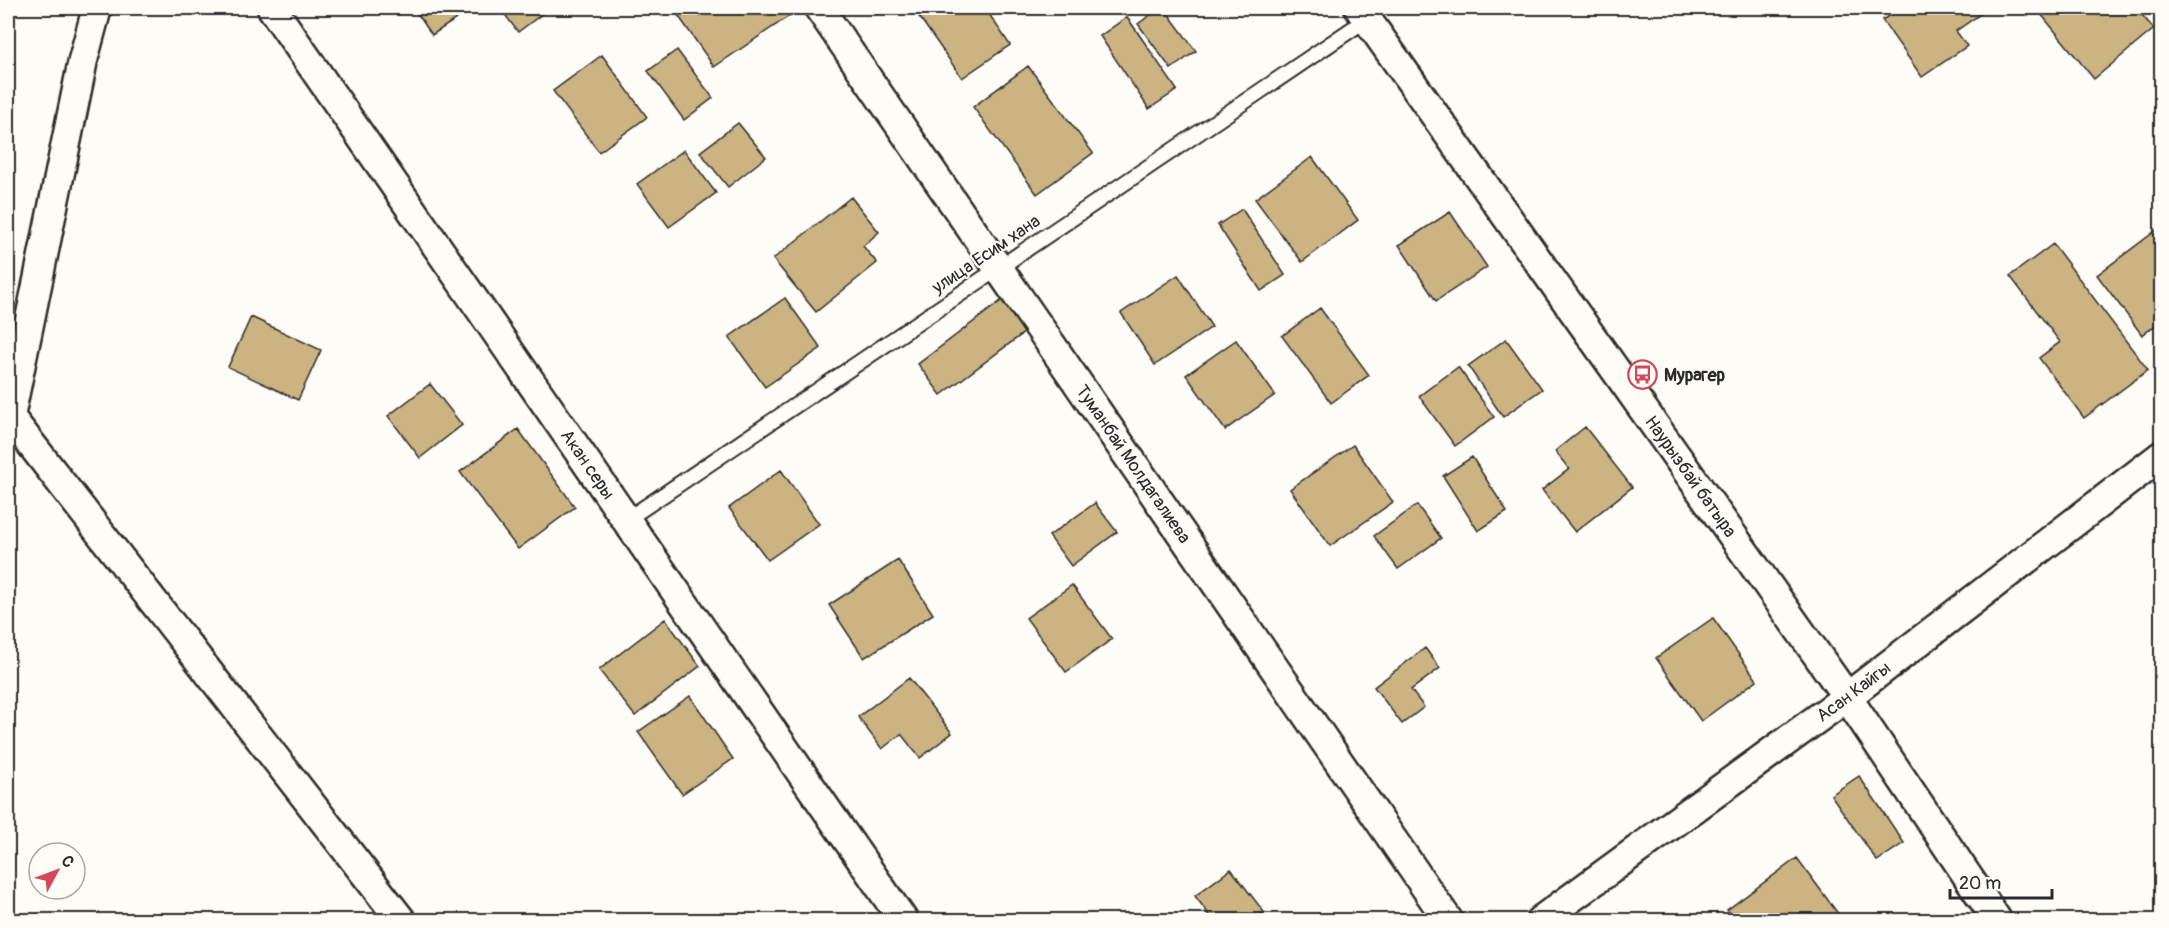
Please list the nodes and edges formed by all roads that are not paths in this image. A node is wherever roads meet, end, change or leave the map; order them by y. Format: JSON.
{"nodes":[{"id":1,"x":97,"y":8,"type":"edge"},
{"id":2,"x":272,"y":8,"type":"edge"},
{"id":3,"x":819,"y":8,"type":"edge"},
{"id":4,"x":1363,"y":13,"type":"edge"},
{"id":5,"x":998,"y":268,"type":"junction"},
{"id":6,"x":2162,"y":455,"type":"edge"},
{"id":7,"x":626,"y":520,"type":"junction"},
{"id":8,"x":1847,"y":697,"type":"junction"},
{"id":9,"x":401,"y":921,"type":"edge"},
{"id":10,"x":903,"y":921,"type":"edge"},
{"id":11,"x":1448,"y":921,"type":"edge"},
{"id":12,"x":1541,"y":921,"type":"edge"},
{"id":13,"x":1997,"y":921,"type":"edge"}],
"edges":[{"from":1,"to":9,"type":"street"},
{"from":2,"to":7,"type":"street","name":"Акан серы"},
{"from":3,"to":5,"type":"street","name":"Туманбай Молдагалиева"},
{"from":4,"to":5,"type":"lane","name":"улица Есим хана"},
{"from":4,"to":8,"type":"street","name":"Наурызбай батыра"},
{"from":5,"to":7,"type":"lane","name":"улица Есим хана"},
{"from":5,"to":11,"type":"street","name":"Туманбай Молдагалиева"},
{"from":6,"to":8,"type":"street","name":"Асан Кайгы"},
{"from":7,"to":10,"type":"street","name":"Акан серы"},
{"from":8,"to":12,"type":"street","name":"Асан Кайгы"},
{"from":8,"to":13,"type":"street","name":"Наурызбай батыра"}]}
